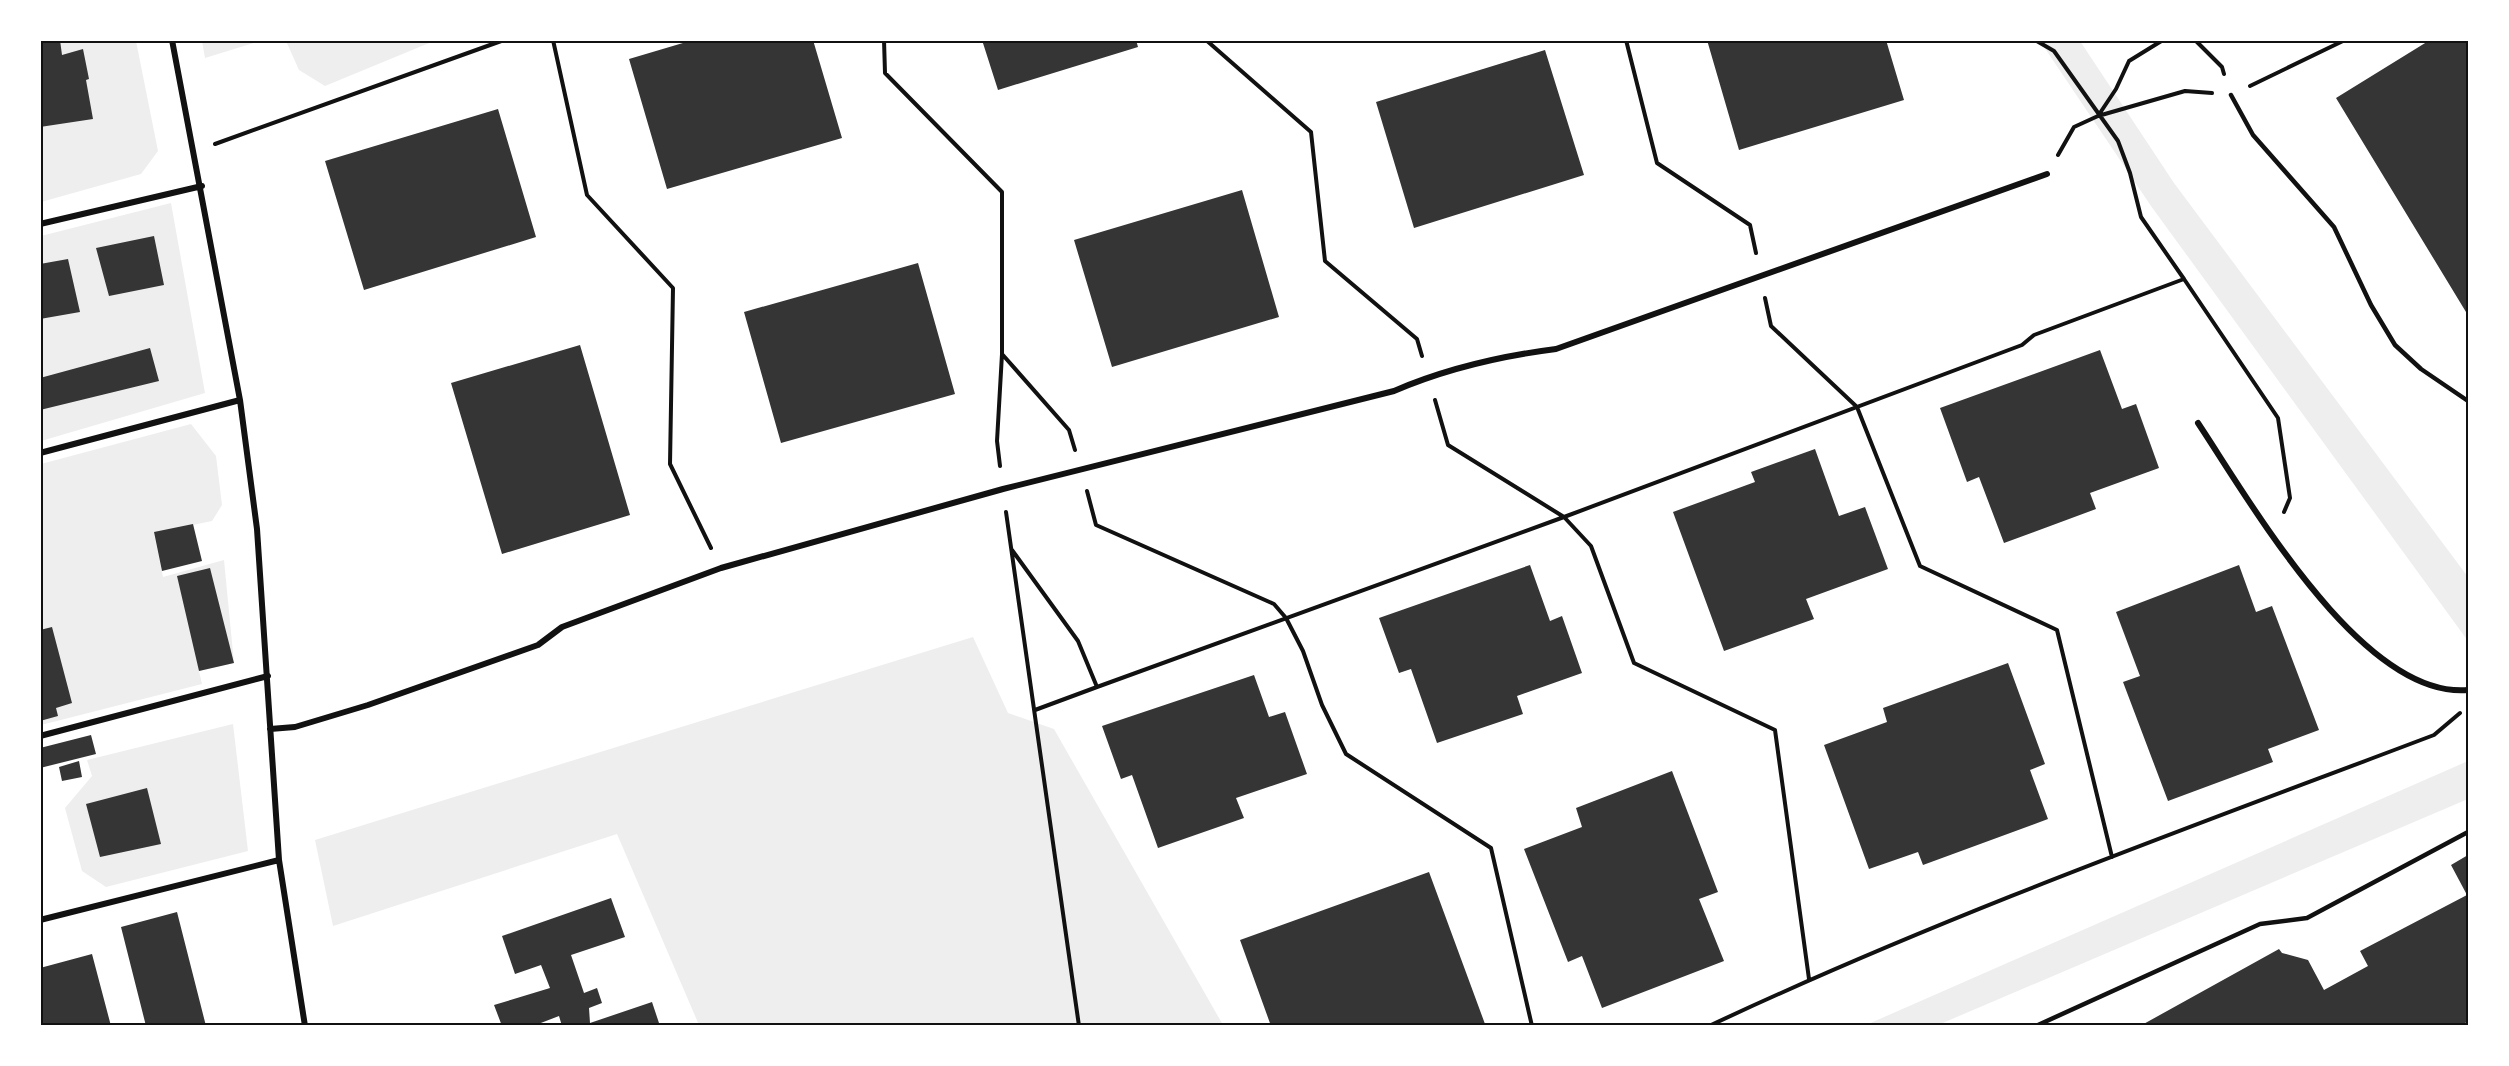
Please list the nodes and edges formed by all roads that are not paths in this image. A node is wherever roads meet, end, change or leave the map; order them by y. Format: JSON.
{"nodes":[{"id":1,"x":172,"y":40,"type":"edge"},
{"id":2,"x":2231,"y":95,"type":"road end"},
{"id":3,"x":2047,"y":174,"type":"road end"},
{"id":4,"x":201,"y":186,"type":"junction"},
{"id":5,"x":40,"y":224,"type":"edge"},
{"id":6,"x":240,"y":400,"type":"junction"},
{"id":7,"x":2469,"y":401,"type":"edge"},
{"id":8,"x":2198,"y":423,"type":"dead end"},
{"id":9,"x":40,"y":453,"type":"edge"},
{"id":10,"x":268,"y":676,"type":"junction"},
{"id":11,"x":2469,"y":690,"type":"edge"},
{"id":12,"x":270,"y":729,"type":"junction"},
{"id":13,"x":40,"y":736,"type":"edge"},
{"id":14,"x":2469,"y":832,"type":"edge"},
{"id":15,"x":279,"y":860,"type":"junction"},
{"id":16,"x":40,"y":920,"type":"edge"},
{"id":17,"x":2038,"y":1025,"type":"edge"},
{"id":18,"x":305,"y":1026,"type":"edge"},
{"id":19,"x":2029,"y":1026,"type":"edge"}],
"edges":[{"from":1,"to":4,"type":"street"},
{"from":2,"to":7,"type":"lane"},
{"from":3,"to":12,"type":"street"},
{"from":4,"to":5,"type":"street"},
{"from":4,"to":6,"type":"street"},
{"from":6,"to":9,"type":"street"},
{"from":6,"to":10,"type":"street"},
{"from":8,"to":11,"type":"street"},
{"from":10,"to":12,"type":"street"},
{"from":10,"to":13,"type":"street"},
{"from":12,"to":15,"type":"street"},
{"from":14,"to":17,"type":"lane"},
{"from":15,"to":16,"type":"street"},
{"from":15,"to":18,"type":"street"},
{"from":17,"to":19,"type":"lane"}]}
